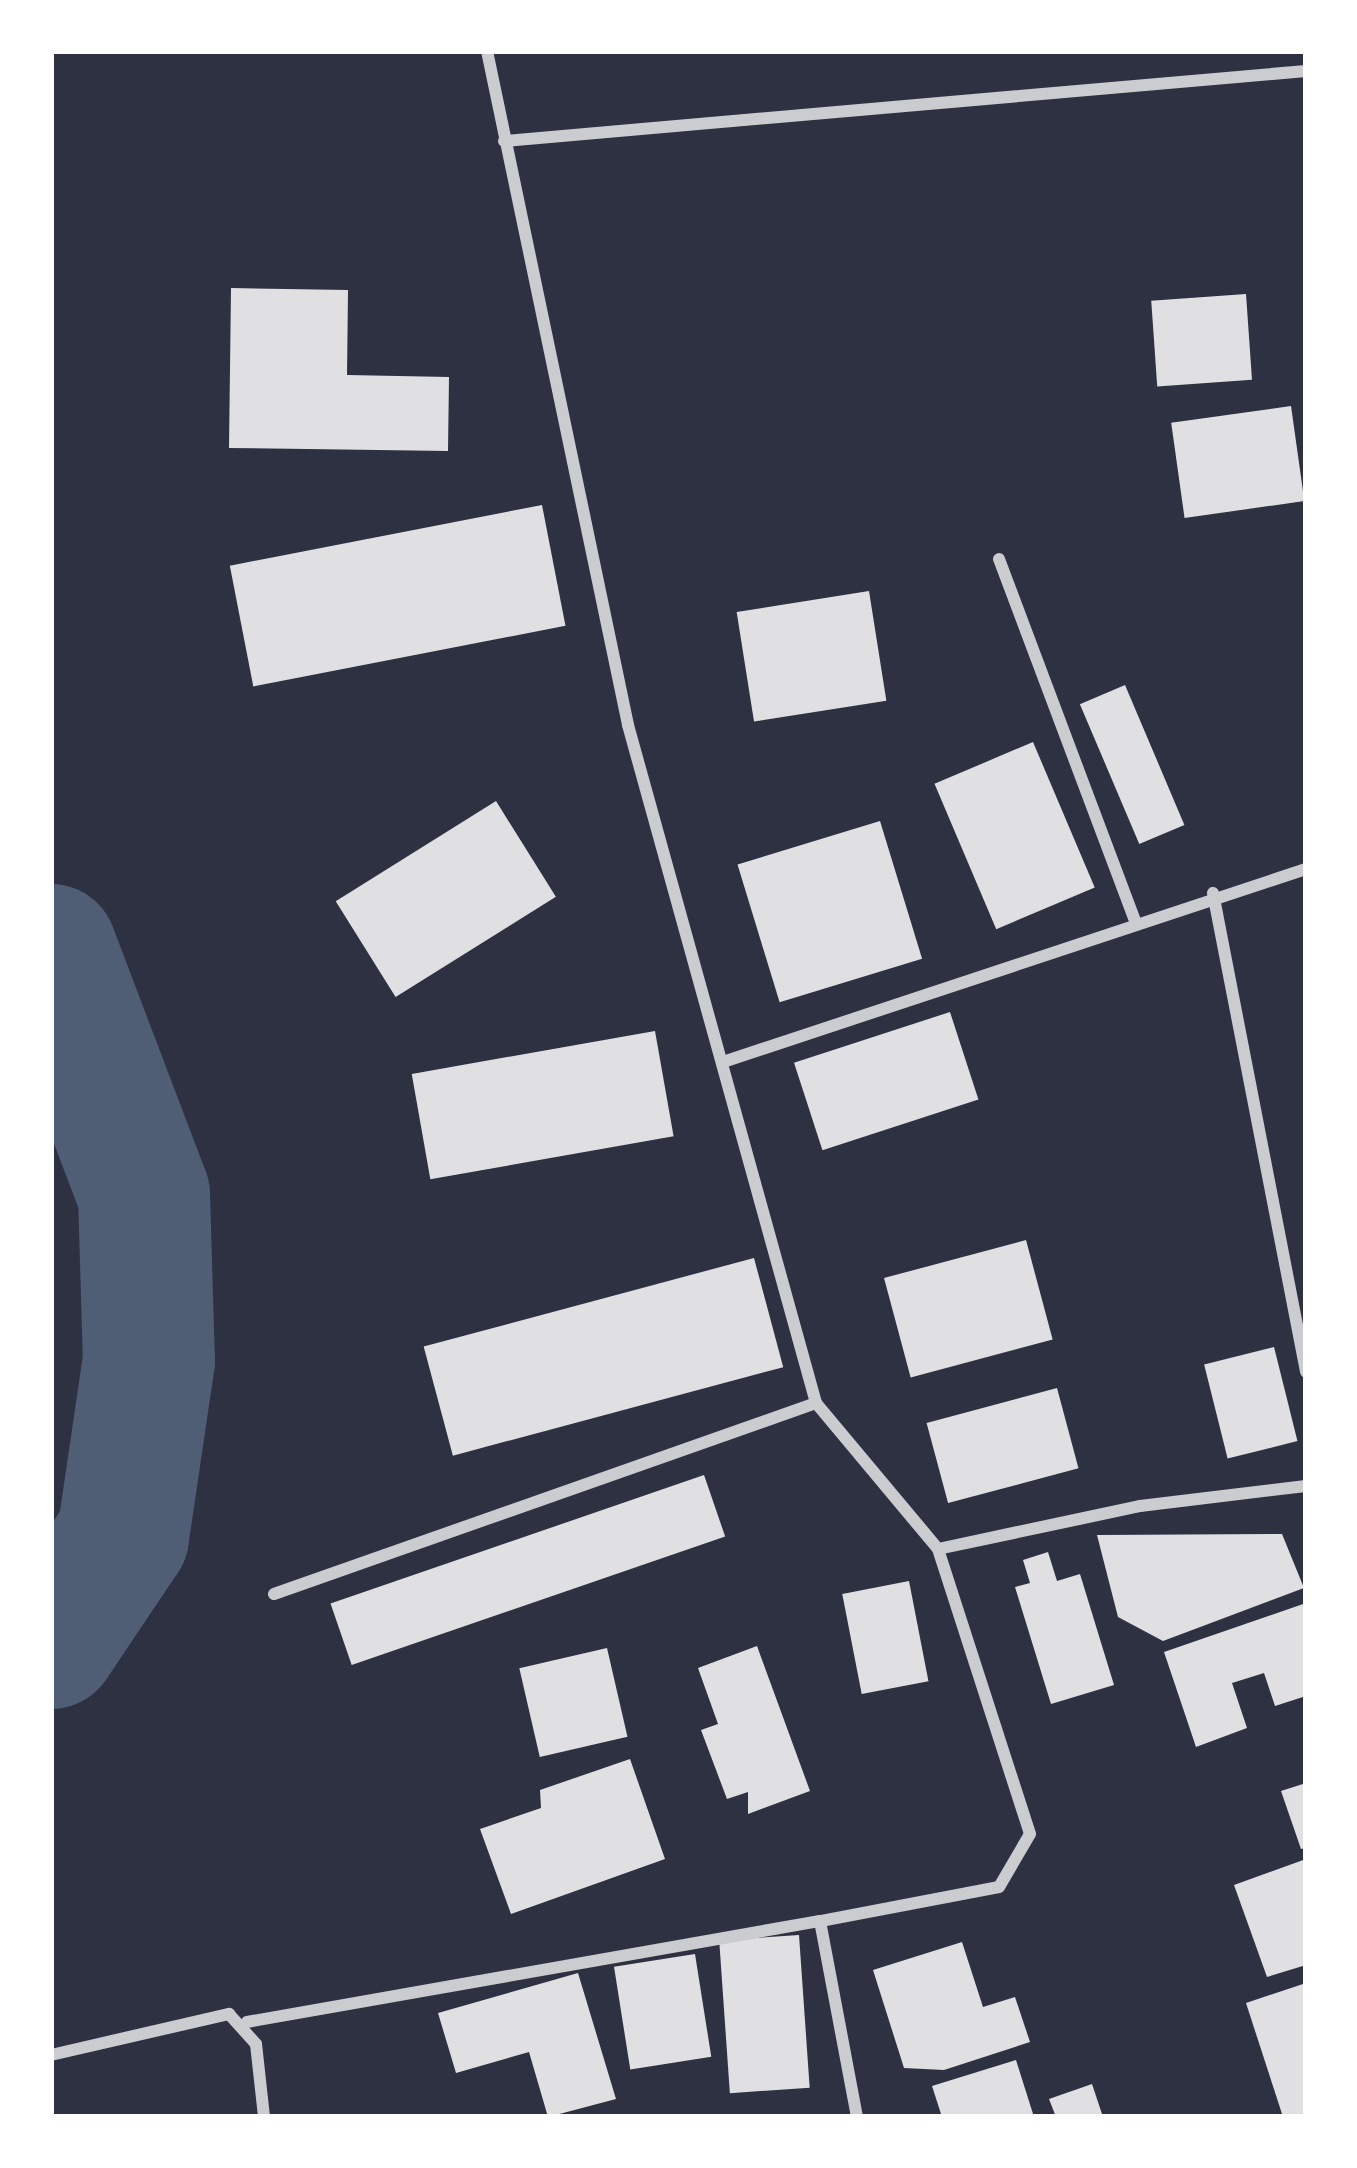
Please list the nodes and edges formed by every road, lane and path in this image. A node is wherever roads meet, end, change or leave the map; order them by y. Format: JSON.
{"nodes":[{"id":1,"x":487,"y":51,"type":"edge"},
{"id":2,"x":1306,"y":71,"type":"edge"},
{"id":3,"x":504,"y":140,"type":"junction"},
{"id":4,"x":999,"y":559,"type":"dead end"},
{"id":5,"x":1306,"y":869,"type":"edge"},
{"id":6,"x":1213,"y":892,"type":"junction"},
{"id":7,"x":1134,"y":919,"type":"junction"},
{"id":8,"x":722,"y":1062,"type":"junction"},
{"id":9,"x":1306,"y":1372,"type":"edge"},
{"id":10,"x":816,"y":1403,"type":"junction"},
{"id":11,"x":1306,"y":1486,"type":"edge"},
{"id":12,"x":938,"y":1550,"type":"junction"},
{"id":13,"x":274,"y":1594,"type":"dead end"},
{"id":14,"x":820,"y":1921,"type":"junction"},
{"id":15,"x":247,"y":2022,"type":"junction"},
{"id":16,"x":51,"y":2055,"type":"edge"},
{"id":17,"x":264,"y":2117,"type":"edge"},
{"id":18,"x":857,"y":2117,"type":"edge"}],
"edges":[{"from":1,"to":3,"type":"street"},
{"from":2,"to":3,"type":"street"},
{"from":3,"to":8,"type":"street"},
{"from":4,"to":7,"type":"street"},
{"from":5,"to":6,"type":"street"},
{"from":6,"to":7,"type":"street"},
{"from":6,"to":9,"type":"street"},
{"from":7,"to":8,"type":"street"},
{"from":8,"to":10,"type":"street"},
{"from":10,"to":12,"type":"street"},
{"from":10,"to":13,"type":"street"},
{"from":11,"to":12,"type":"street"},
{"from":12,"to":14,"type":"street"},
{"from":14,"to":15,"type":"street"},
{"from":14,"to":18,"type":"street"},
{"from":15,"to":16,"type":"street"},
{"from":15,"to":17,"type":"street"}]}
